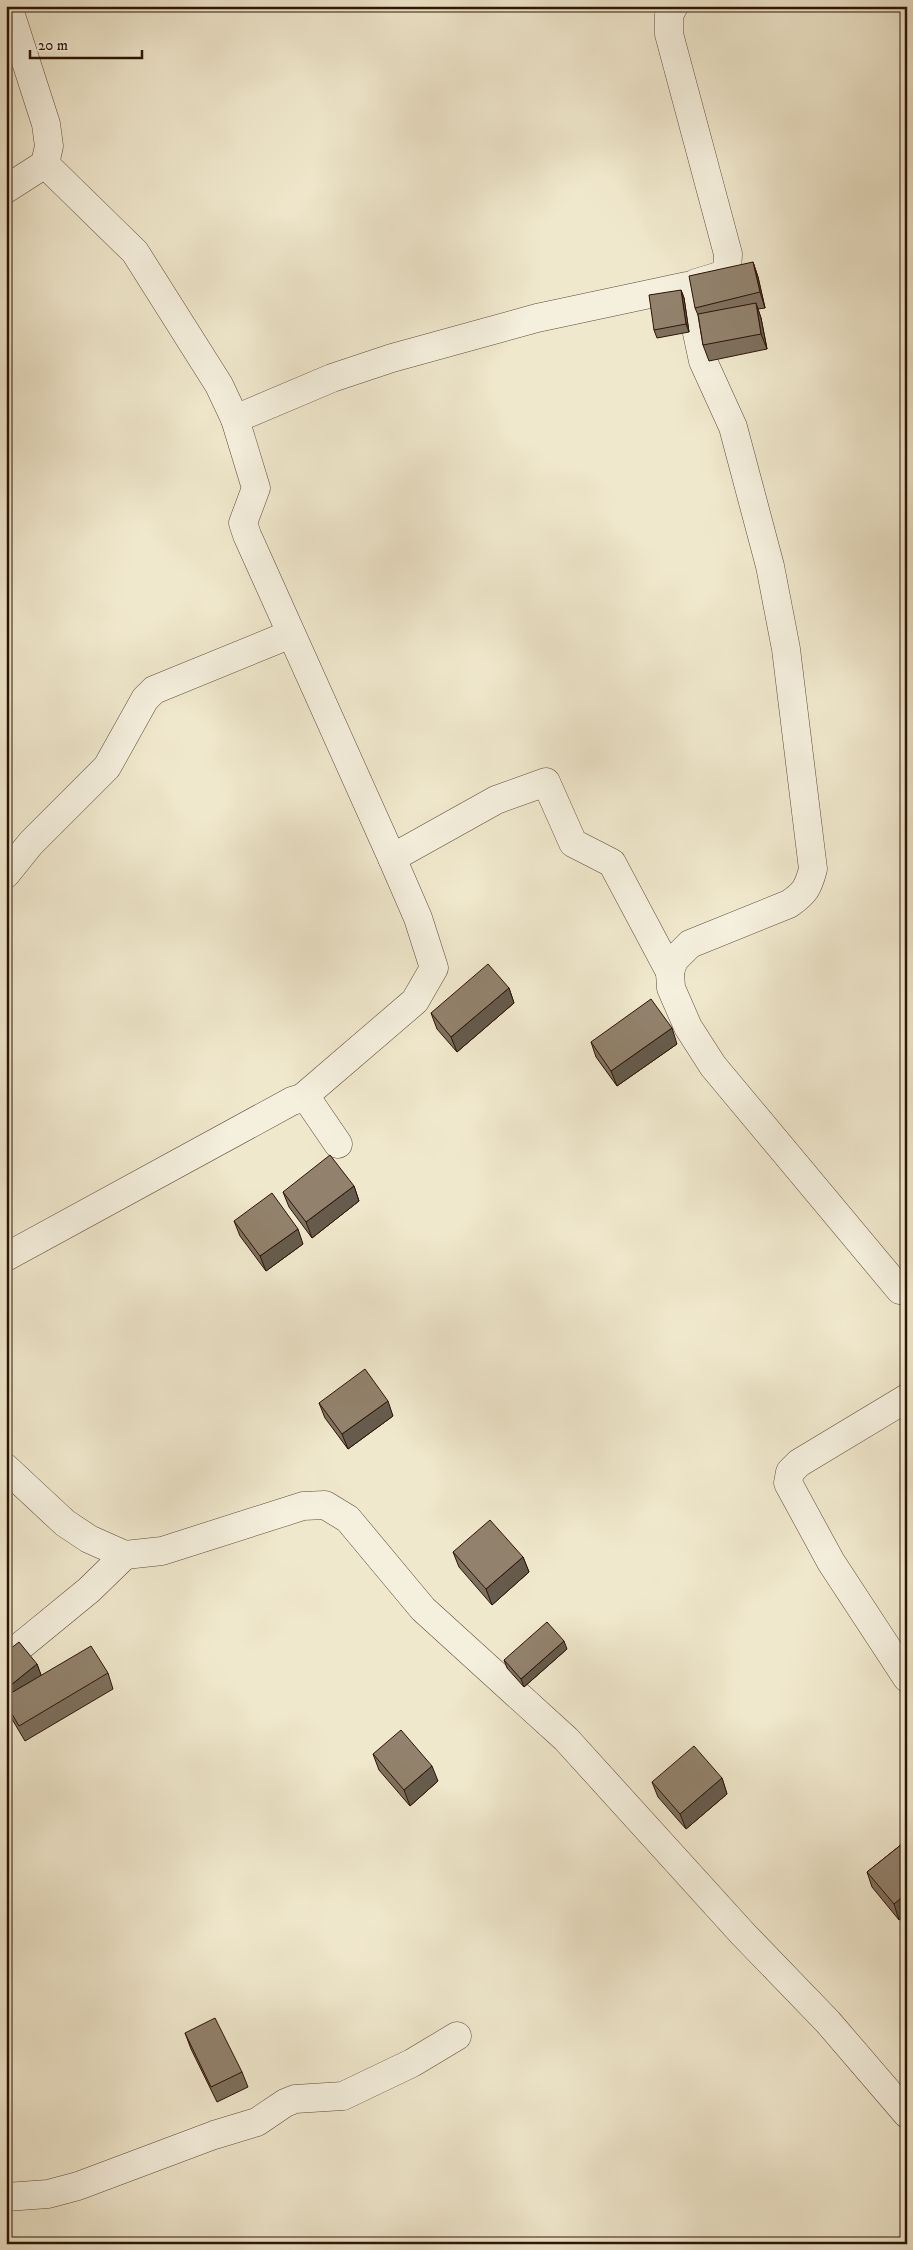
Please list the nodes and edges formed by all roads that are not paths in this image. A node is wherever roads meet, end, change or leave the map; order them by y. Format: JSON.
{"nodes":[{"id":1,"x":8,"y":6,"type":"edge"},
{"id":2,"x":674,"y":6,"type":"edge"},
{"id":3,"x":46,"y":164,"type":"junction"},
{"id":4,"x":6,"y":189,"type":"edge"},
{"id":5,"x":687,"y":286,"type":"junction"},
{"id":6,"x":235,"y":420,"type":"junction"},
{"id":7,"x":291,"y":634,"type":"junction"},
{"id":8,"x":392,"y":858,"type":"junction"},
{"id":9,"x":6,"y":874,"type":"edge"},
{"id":10,"x":670,"y":972,"type":"junction"},
{"id":11,"x":302,"y":1098,"type":"junction"},
{"id":12,"x":338,"y":1144,"type":"dead end"},
{"id":13,"x":13,"y":1253,"type":"edge"},
{"id":14,"x":904,"y":1293,"type":"edge"},
{"id":15,"x":907,"y":1398,"type":"edge"},
{"id":16,"x":6,"y":1468,"type":"edge"},
{"id":17,"x":124,"y":1555,"type":"junction"},
{"id":18,"x":6,"y":1658,"type":"edge"},
{"id":19,"x":907,"y":1678,"type":"edge"},
{"id":20,"x":457,"y":2036,"type":"dead end"},
{"id":21,"x":907,"y":2114,"type":"edge"},
{"id":22,"x":6,"y":2197,"type":"edge"}],
"edges":[{"from":1,"to":3,"type":"street"},
{"from":2,"to":5,"type":"street"},
{"from":3,"to":4,"type":"street"},
{"from":3,"to":6,"type":"street"},
{"from":5,"to":6,"type":"street"},
{"from":5,"to":10,"type":"street"},
{"from":6,"to":7,"type":"street"},
{"from":7,"to":8,"type":"street"},
{"from":7,"to":9,"type":"street"},
{"from":8,"to":10,"type":"street"},
{"from":8,"to":11,"type":"street"},
{"from":10,"to":14,"type":"street"},
{"from":11,"to":12,"type":"street"},
{"from":11,"to":13,"type":"street"},
{"from":15,"to":19,"type":"street"},
{"from":16,"to":17,"type":"street"},
{"from":17,"to":18,"type":"street"},
{"from":17,"to":21,"type":"street"},
{"from":20,"to":22,"type":"street"}]}
